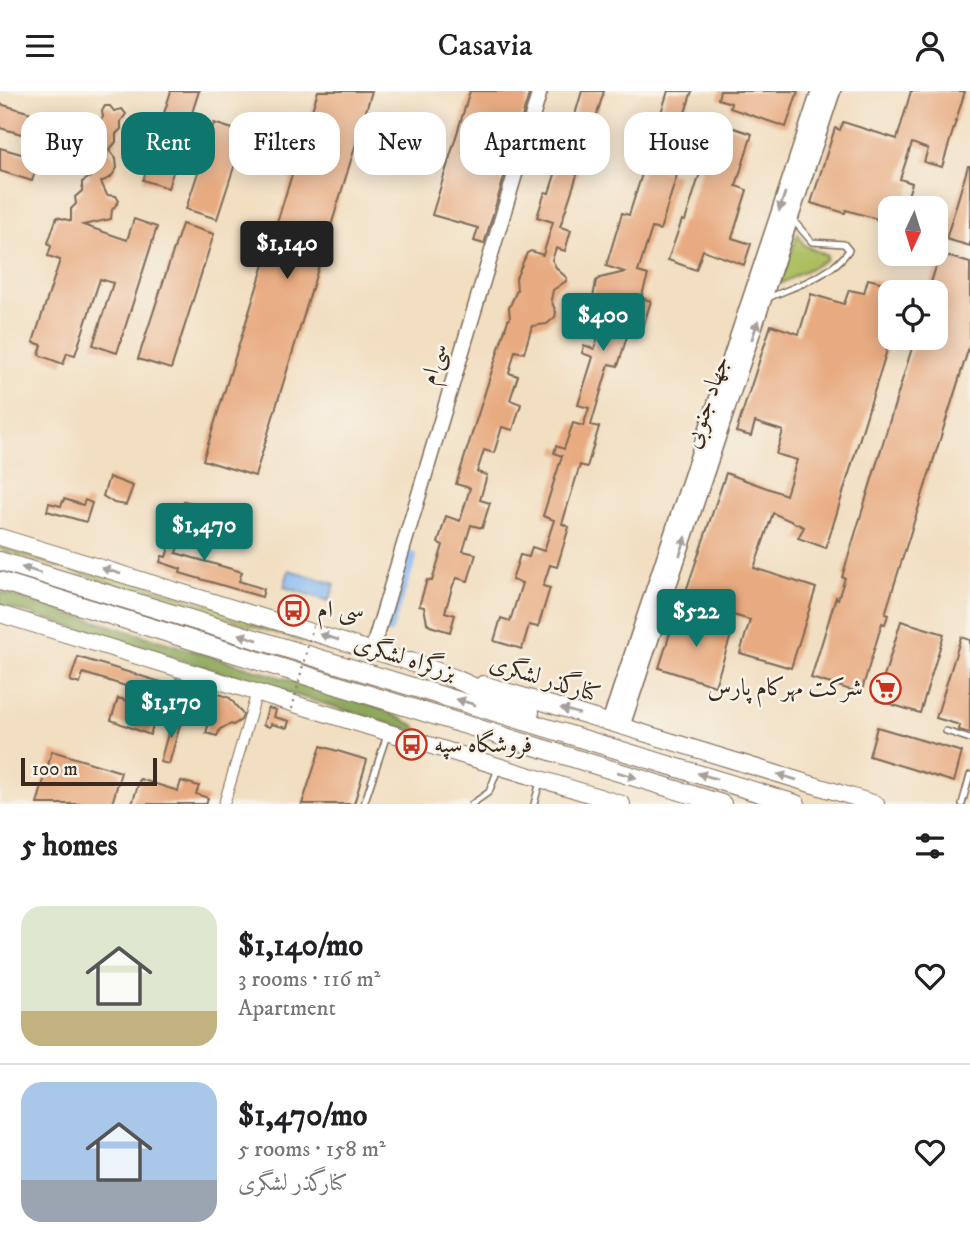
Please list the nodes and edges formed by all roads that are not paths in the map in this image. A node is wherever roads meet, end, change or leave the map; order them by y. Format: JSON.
{"nodes":[{"id":1,"x":540,"y":91,"type":"edge"},
{"id":2,"x":819,"y":91,"type":"edge"},
{"id":3,"x":833,"y":91,"type":"edge"},
{"id":4,"x":791,"y":217,"type":"junction"},
{"id":5,"x":765,"y":299,"type":"junction"},
{"id":6,"x":0,"y":537,"type":"edge"},
{"id":7,"x":0,"y":561,"type":"edge"},
{"id":8,"x":0,"y":581,"type":"edge"},
{"id":9,"x":0,"y":614,"type":"edge"},
{"id":10,"x":372,"y":651,"type":"junction"},
{"id":11,"x":411,"y":662,"type":"junction"},
{"id":12,"x":257,"y":692,"type":"junction"},
{"id":13,"x":616,"y":725,"type":"junction"},
{"id":14,"x":946,"y":731,"type":"dead end"},
{"id":15,"x":388,"y":732,"type":"junction"},
{"id":16,"x":970,"y":739,"type":"edge"},
{"id":17,"x":603,"y":744,"type":"junction"},
{"id":18,"x":498,"y":766,"type":"junction"},
{"id":19,"x":970,"y":775,"type":"edge"},
{"id":20,"x":541,"y":779,"type":"junction"},
{"id":21,"x":224,"y":804,"type":"edge"},
{"id":22,"x":364,"y":804,"type":"edge"},
{"id":23,"x":472,"y":804,"type":"edge"},
{"id":24,"x":534,"y":804,"type":"edge"},
{"id":25,"x":621,"y":804,"type":"edge"},
{"id":26,"x":722,"y":804,"type":"edge"},
{"id":27,"x":796,"y":804,"type":"edge"},
{"id":28,"x":876,"y":804,"type":"edge"},
{"id":29,"x":962,"y":804,"type":"edge"}],
"edges":[{"from":1,"to":10,"type":"street","name":"سی‌ام"},
{"from":2,"to":13,"type":"street","name":"جهاد جنوبی","one_way":true},
{"from":3,"to":4,"type":"street","name":"جهاد جنوبی"},
{"from":4,"to":5,"type":"street","name":"جهاد جنوبی"},
{"from":4,"to":5,"type":"lane"},
{"from":13,"to":5,"type":"street","name":"جهاد جنوبی","one_way":true},
{"from":10,"to":6,"type":"main road","name":"کنارگذر لشگری","one_way":true},
{"from":17,"to":7,"type":"highway","name":"بزرگراه لشگری","one_way":true},
{"from":8,"to":26,"type":"highway","name":"بزرگراه لشگری","one_way":true},
{"from":9,"to":12,"type":"main road"},
{"from":10,"to":11,"type":"main road","name":"کنارگذر لشگری"},
{"from":13,"to":11,"type":"main road","name":"کنارگذر لشگری","one_way":true},
{"from":11,"to":17,"type":"highway"},
{"from":12,"to":15,"type":"main road"},
{"from":12,"to":21,"type":"street"},
{"from":28,"to":13,"type":"main road","name":"کنارگذر لشگری","one_way":true},
{"from":14,"to":16,"type":"lane"},
{"from":15,"to":18,"type":"main road"},
{"from":15,"to":22,"type":"lane"},
{"from":27,"to":17,"type":"highway","name":"بزرگراه لشگری","one_way":true},
{"from":18,"to":20,"type":"main road"},
{"from":18,"to":23,"type":"lane"},
{"from":19,"to":29,"type":"lane"},
{"from":20,"to":24,"type":"lane"},
{"from":20,"to":25,"type":"main road"}]}
